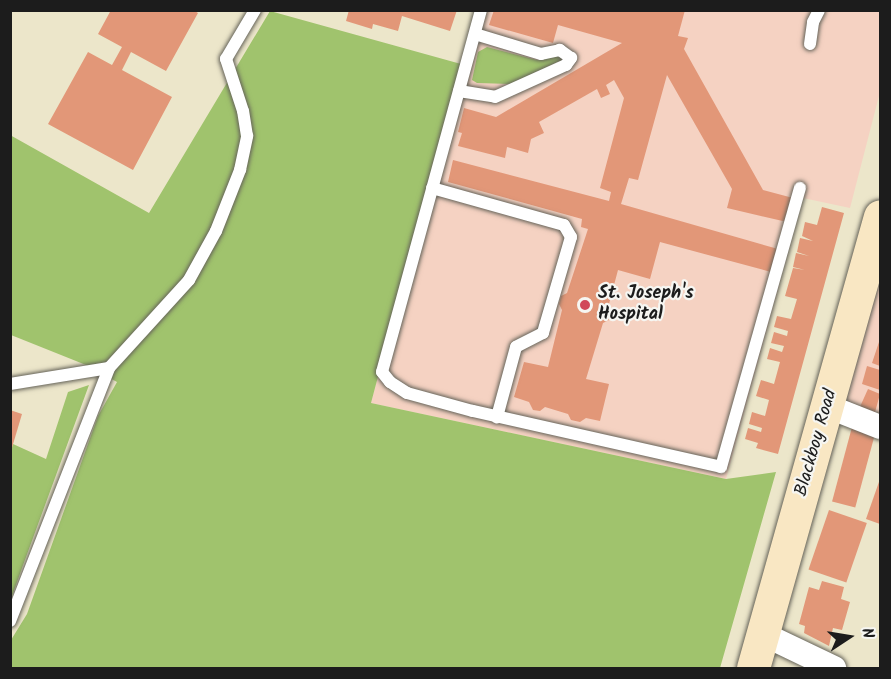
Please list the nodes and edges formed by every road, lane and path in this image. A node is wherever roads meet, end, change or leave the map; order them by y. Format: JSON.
{"nodes":[{"id":1,"x":255,"y":10,"type":"edge"},
{"id":2,"x":481,"y":10,"type":"edge"},
{"id":3,"x":819,"y":10,"type":"edge"},
{"id":4,"x":475,"y":34,"type":"junction"},
{"id":5,"x":810,"y":44,"type":"dead end"},
{"id":6,"x":459,"y":92,"type":"junction"},
{"id":7,"x":432,"y":188,"type":"junction"},
{"id":8,"x":800,"y":188,"type":"dead end"},
{"id":9,"x":880,"y":217,"type":"edge"},
{"id":10,"x":109,"y":368,"type":"junction"},
{"id":11,"x":10,"y":384,"type":"edge"},
{"id":12,"x":827,"y":406,"type":"junction"},
{"id":13,"x":497,"y":417,"type":"junction"},
{"id":14,"x":880,"y":427,"type":"edge"},
{"id":15,"x":10,"y":621,"type":"edge"},
{"id":16,"x":763,"y":634,"type":"junction"},
{"id":17,"x":753,"y":669,"type":"edge"},
{"id":18,"x":834,"y":669,"type":"edge"}],
"edges":[{"from":1,"to":10,"type":"lane"},
{"from":2,"to":4,"type":"lane"},
{"from":3,"to":5,"type":"lane"},
{"from":4,"to":6,"type":"lane"},
{"from":4,"to":6,"type":"lane"},
{"from":6,"to":7,"type":"lane"},
{"from":7,"to":13,"type":"lane"},
{"from":7,"to":13,"type":"lane"},
{"from":8,"to":13,"type":"lane"},
{"from":9,"to":12,"type":"main road","name":"Blackboy Road"},
{"from":10,"to":11,"type":"lane"},
{"from":10,"to":15,"type":"lane"},
{"from":12,"to":14,"type":"street"},
{"from":12,"to":16,"type":"main road","name":"Blackboy Road"},
{"from":16,"to":17,"type":"main road","name":"Blackboy Road"},
{"from":16,"to":18,"type":"street"}]}
